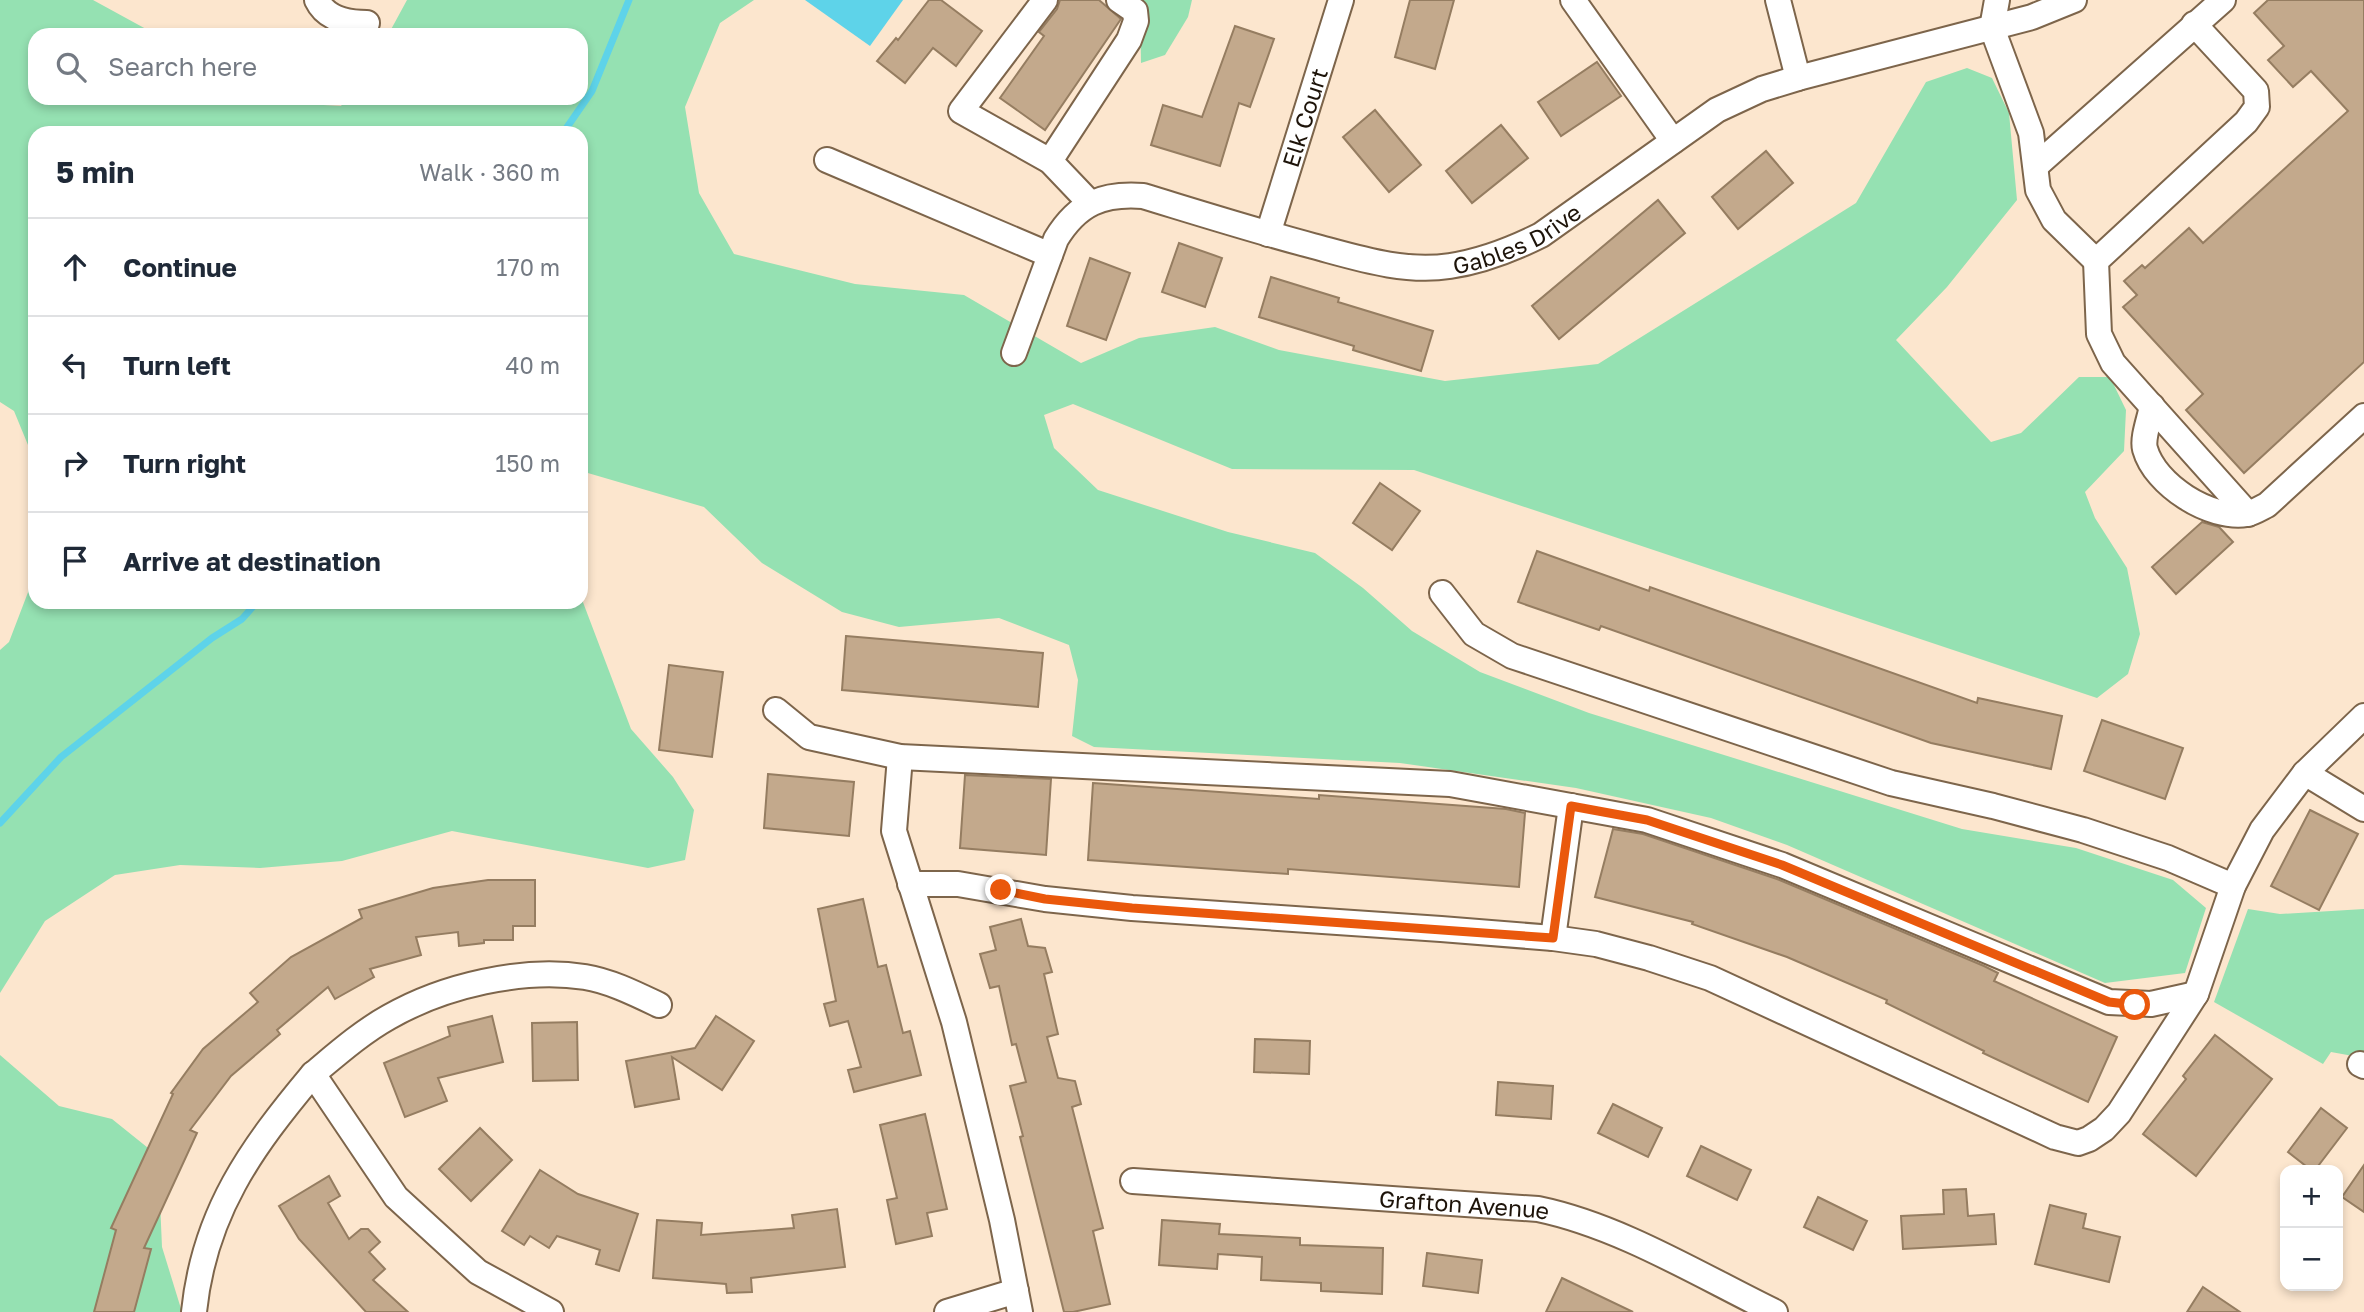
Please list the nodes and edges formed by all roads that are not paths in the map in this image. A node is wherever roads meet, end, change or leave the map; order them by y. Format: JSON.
{"nodes":[{"id":1,"x":317,"y":0,"type":"edge"},
{"id":2,"x":1045,"y":0,"type":"edge"},
{"id":3,"x":1119,"y":0,"type":"edge"},
{"id":4,"x":1341,"y":0,"type":"edge"},
{"id":5,"x":1573,"y":0,"type":"edge"},
{"id":6,"x":1778,"y":0,"type":"edge"},
{"id":7,"x":1997,"y":0,"type":"edge"},
{"id":8,"x":2074,"y":0,"type":"edge"},
{"id":9,"x":2223,"y":0,"type":"edge"},
{"id":10,"x":367,"y":23,"type":"dead end"},
{"id":11,"x":2194,"y":24,"type":"junction"},
{"id":12,"x":1992,"y":28,"type":"junction"},
{"id":13,"x":1798,"y":78,"type":"junction"},
{"id":14,"x":1673,"y":141,"type":"junction"},
{"id":15,"x":827,"y":160,"type":"dead end"},
{"id":16,"x":1049,"y":161,"type":"junction"},
{"id":17,"x":2036,"y":165,"type":"junction"},
{"id":18,"x":1090,"y":203,"type":"junction"},
{"id":19,"x":1268,"y":234,"type":"junction"},
{"id":20,"x":1051,"y":255,"type":"junction"},
{"id":21,"x":2096,"y":261,"type":"junction"},
{"id":22,"x":1014,"y":353,"type":"dead end"},
{"id":23,"x":2152,"y":407,"type":"junction"},
{"id":24,"x":2364,"y":416,"type":"edge"},
{"id":25,"x":2248,"y":514,"type":"junction"},
{"id":26,"x":1442,"y":593,"type":"dead end"},
{"id":27,"x":776,"y":710,"type":"dead end"},
{"id":28,"x":2364,"y":716,"type":"edge"},
{"id":29,"x":900,"y":757,"type":"junction"},
{"id":30,"x":2305,"y":773,"type":"junction"},
{"id":31,"x":1571,"y":806,"type":"junction"},
{"id":32,"x":2364,"y":809,"type":"edge"},
{"id":33,"x":910,"y":884,"type":"junction"},
{"id":34,"x":2234,"y":886,"type":"junction"},
{"id":35,"x":1553,"y":938,"type":"junction"},
{"id":36,"x":2196,"y":995,"type":"junction"},
{"id":37,"x":659,"y":1005,"type":"dead end"},
{"id":38,"x":313,"y":1074,"type":"junction"},
{"id":39,"x":1133,"y":1181,"type":"dead end"},
{"id":40,"x":1018,"y":1302,"type":"edge"},
{"id":41,"x":194,"y":1312,"type":"edge"},
{"id":42,"x":551,"y":1312,"type":"edge"},
{"id":43,"x":947,"y":1312,"type":"edge"},
{"id":44,"x":1775,"y":1312,"type":"edge"}],
"edges":[{"from":1,"to":10,"type":"street"},
{"from":2,"to":16,"type":"street"},
{"from":3,"to":16,"type":"street"},
{"from":4,"to":19,"type":"street","name":"Elk Court"},
{"from":5,"to":14,"type":"street"},
{"from":6,"to":13,"type":"street"},
{"from":7,"to":12,"type":"street"},
{"from":8,"to":12,"type":"street","name":"Gables Drive"},
{"from":9,"to":11,"type":"street"},
{"from":11,"to":17,"type":"street"},
{"from":11,"to":21,"type":"street"},
{"from":12,"to":13,"type":"street","name":"Gables Drive"},
{"from":12,"to":17,"type":"street"},
{"from":13,"to":14,"type":"street","name":"Gables Drive"},
{"from":14,"to":19,"type":"street","name":"Gables Drive"},
{"from":15,"to":20,"type":"street"},
{"from":16,"to":18,"type":"street"},
{"from":17,"to":21,"type":"street"},
{"from":18,"to":19,"type":"street","name":"Gables Drive"},
{"from":18,"to":20,"type":"street","name":"Gables Drive"},
{"from":20,"to":22,"type":"street","name":"Gables Drive"},
{"from":21,"to":23,"type":"street"},
{"from":23,"to":25,"type":"street"},
{"from":23,"to":25,"type":"street"},
{"from":24,"to":25,"type":"street"},
{"from":26,"to":34,"type":"street"},
{"from":27,"to":29,"type":"street"},
{"from":28,"to":30,"type":"street"},
{"from":29,"to":31,"type":"street"},
{"from":29,"to":33,"type":"street"},
{"from":30,"to":32,"type":"street"},
{"from":30,"to":34,"type":"street"},
{"from":31,"to":35,"type":"street"},
{"from":31,"to":36,"type":"street"},
{"from":33,"to":35,"type":"street"},
{"from":33,"to":40,"type":"street"},
{"from":34,"to":36,"type":"street"},
{"from":35,"to":36,"type":"street"},
{"from":37,"to":38,"type":"street"},
{"from":38,"to":41,"type":"street"},
{"from":38,"to":42,"type":"street"},
{"from":39,"to":44,"type":"street","name":"Grafton Avenue"},
{"from":40,"to":43,"type":"street"}]}
